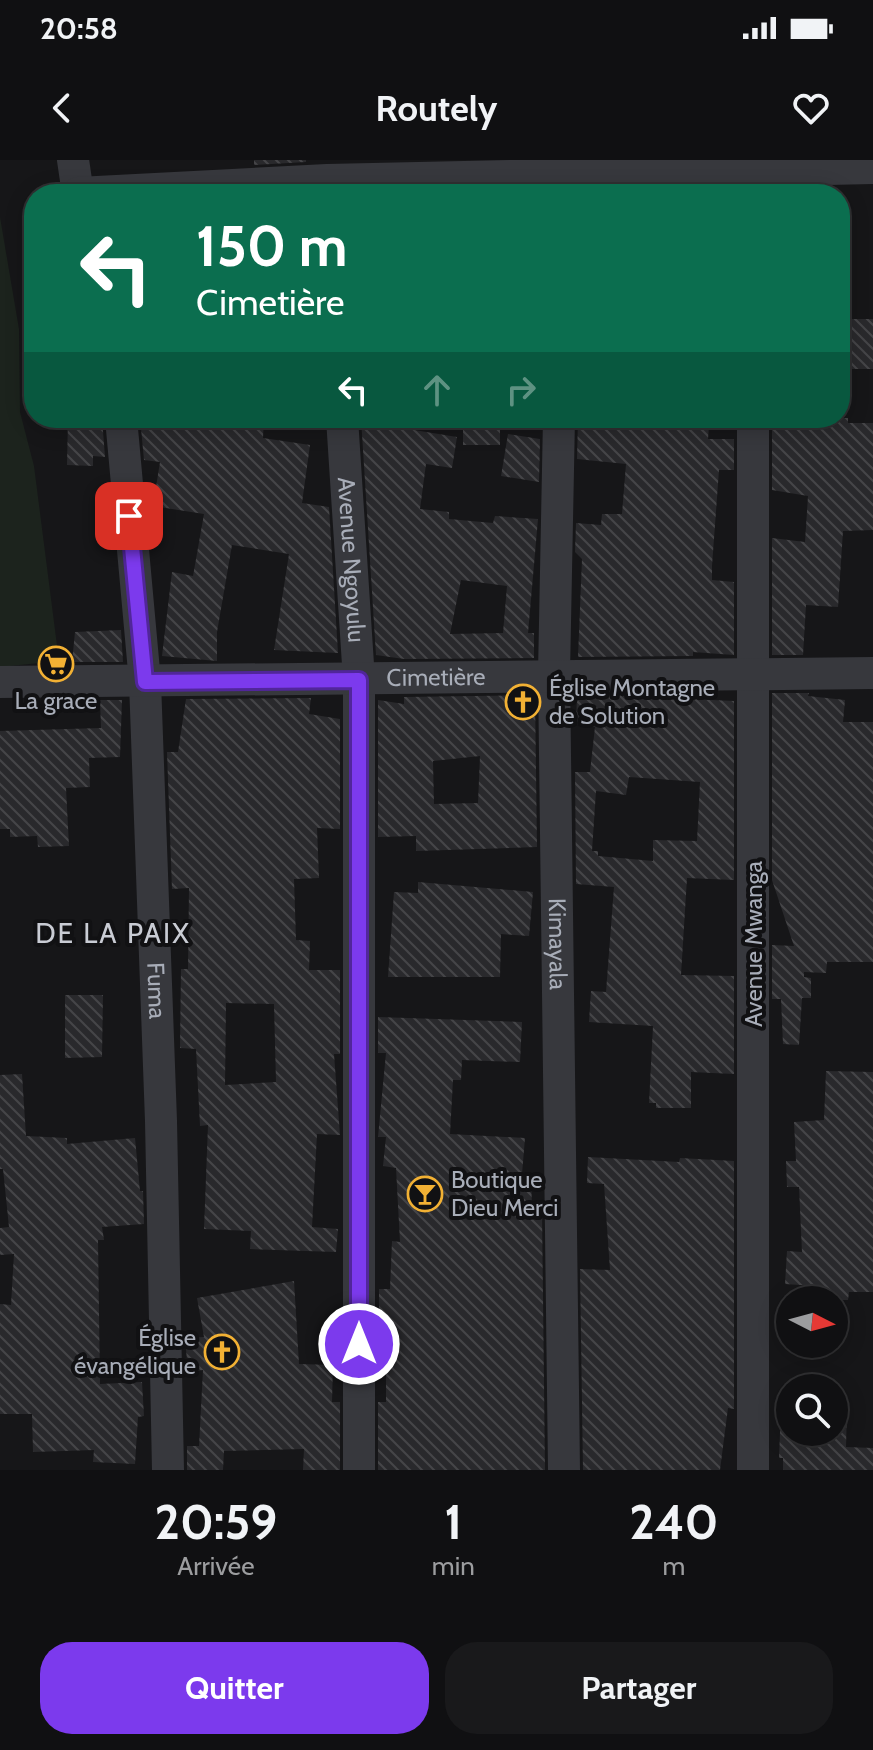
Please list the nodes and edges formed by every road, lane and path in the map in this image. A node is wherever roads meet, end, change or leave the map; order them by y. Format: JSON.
{"nodes":[{"id":1,"x":73,"y":160,"type":"edge"},
{"id":2,"x":873,"y":168,"type":"edge"},
{"id":3,"x":750,"y":175,"type":"edge"},
{"id":4,"x":562,"y":176,"type":"edge"},
{"id":5,"x":327,"y":178,"type":"edge"},
{"id":6,"x":77,"y":184,"type":"edge"},
{"id":7,"x":234,"y":184,"type":"edge"},
{"id":8,"x":122,"y":428,"type":"edge"},
{"id":9,"x":343,"y":428,"type":"edge"},
{"id":10,"x":559,"y":428,"type":"edge"},
{"id":11,"x":753,"y":428,"type":"edge"},
{"id":12,"x":873,"y":673,"type":"edge"},
{"id":13,"x":554,"y":674,"type":"junction"},
{"id":14,"x":756,"y":674,"type":"junction"},
{"id":15,"x":359,"y":680,"type":"junction"},
{"id":16,"x":0,"y":682,"type":"edge"},
{"id":17,"x":145,"y":682,"type":"junction"},
{"id":18,"x":168,"y":1470,"type":"edge"},
{"id":19,"x":359,"y":1470,"type":"edge"},
{"id":20,"x":564,"y":1470,"type":"edge"},
{"id":21,"x":753,"y":1470,"type":"edge"}],
"edges":[{"from":1,"to":6,"type":"street"},
{"from":2,"to":3,"type":"street"},
{"from":3,"to":4,"type":"street"},
{"from":4,"to":5,"type":"street"},
{"from":5,"to":7,"type":"street"},
{"from":8,"to":17,"type":"street","name":"Fuma"},
{"from":9,"to":15,"type":"street","name":"Avenue Ngoyulu"},
{"from":10,"to":13,"type":"street","name":"Kimayala"},
{"from":11,"to":14,"type":"street","name":"Avenue Mwanga"},
{"from":12,"to":14,"type":"street","name":"Cimetière"},
{"from":13,"to":14,"type":"street","name":"Cimetière"},
{"from":13,"to":15,"type":"street","name":"Cimetière"},
{"from":13,"to":20,"type":"street","name":"Kimayala"},
{"from":14,"to":21,"type":"street","name":"Avenue Mwanga"},
{"from":15,"to":17,"type":"street","name":"Cimetière"},
{"from":15,"to":19,"type":"street","name":"Avenue Ngoyulu"},
{"from":16,"to":17,"type":"street","name":"Cimetière"},
{"from":17,"to":18,"type":"street","name":"Fuma"}]}
